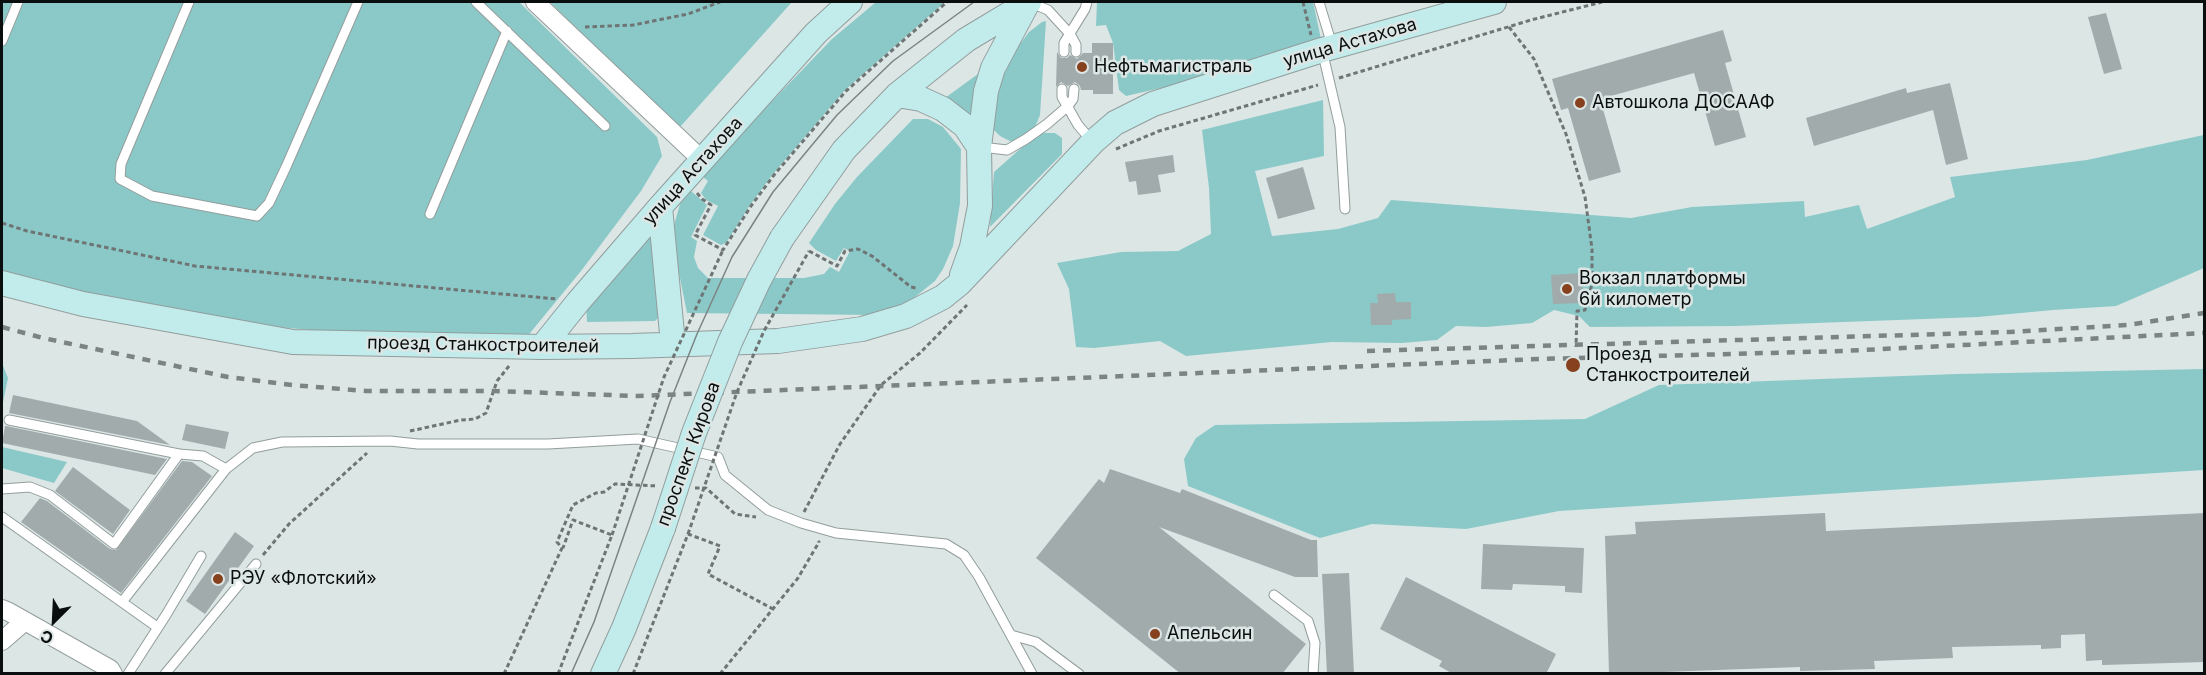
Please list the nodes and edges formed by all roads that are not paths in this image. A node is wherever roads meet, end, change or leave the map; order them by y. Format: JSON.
{"nodes":[{"id":1,"x":18,"y":2,"type":"edge"},
{"id":2,"x":189,"y":2,"type":"edge"},
{"id":3,"x":358,"y":2,"type":"edge"},
{"id":4,"x":476,"y":2,"type":"edge"},
{"id":5,"x":535,"y":2,"type":"edge"},
{"id":6,"x":850,"y":2,"type":"edge"},
{"id":7,"x":1028,"y":2,"type":"edge"},
{"id":8,"x":1086,"y":2,"type":"edge"},
{"id":9,"x":1319,"y":2,"type":"edge"},
{"id":10,"x":1494,"y":2,"type":"edge"},
{"id":11,"x":507,"y":31,"type":"junction"},
{"id":12,"x":1070,"y":34,"type":"junction"},
{"id":13,"x":2,"y":41,"type":"edge"},
{"id":14,"x":1327,"y":49,"type":"junction"},
{"id":15,"x":1064,"y":52,"type":"dead end"},
{"id":16,"x":1076,"y":52,"type":"dead end"},
{"id":17,"x":1062,"y":89,"type":"dead end"},
{"id":18,"x":1074,"y":89,"type":"dead end"},
{"id":19,"x":897,"y":95,"type":"junction"},
{"id":20,"x":1068,"y":106,"type":"junction"},
{"id":21,"x":605,"y":126,"type":"dead end"},
{"id":22,"x":1104,"y":146,"type":"junction"},
{"id":23,"x":979,"y":147,"type":"junction"},
{"id":24,"x":702,"y":160,"type":"junction"},
{"id":25,"x":660,"y":207,"type":"junction"},
{"id":26,"x":1345,"y":209,"type":"dead end"},
{"id":27,"x":430,"y":214,"type":"dead end"},
{"id":28,"x":2,"y":283,"type":"edge"},
{"id":29,"x":957,"y":295,"type":"junction"},
{"id":30,"x":673,"y":344,"type":"junction"},
{"id":31,"x":542,"y":347,"type":"junction"},
{"id":32,"x":9,"y":420,"type":"dead end"},
{"id":33,"x":179,"y":454,"type":"junction"},
{"id":34,"x":226,"y":469,"type":"junction"},
{"id":35,"x":2,"y":489,"type":"edge"},
{"id":36,"x":2,"y":517,"type":"edge"},
{"id":37,"x":201,"y":556,"type":"dead end"},
{"id":38,"x":256,"y":564,"type":"dead end"},
{"id":39,"x":1274,"y":595,"type":"dead end"},
{"id":40,"x":122,"y":602,"type":"junction"},
{"id":41,"x":2,"y":609,"type":"edge"},
{"id":42,"x":25,"y":621,"type":"junction"},
{"id":43,"x":157,"y":627,"type":"junction"},
{"id":44,"x":1011,"y":635,"type":"junction"},
{"id":45,"x":2,"y":641,"type":"edge"},
{"id":46,"x":113,"y":674,"type":"edge"},
{"id":47,"x":128,"y":674,"type":"edge"},
{"id":48,"x":165,"y":674,"type":"edge"},
{"id":49,"x":603,"y":674,"type":"edge"},
{"id":50,"x":1032,"y":674,"type":"edge"},
{"id":51,"x":1079,"y":674,"type":"edge"},
{"id":52,"x":1313,"y":674,"type":"edge"}],
"edges":[{"from":1,"to":13,"type":"lane"},
{"from":2,"to":3,"type":"lane"},
{"from":4,"to":11,"type":"lane"},
{"from":5,"to":24,"type":"street"},
{"from":6,"to":24,"type":"main road","name":"улица Астахова"},
{"from":7,"to":12,"type":"lane"},
{"from":7,"to":19,"type":"main road"},
{"from":7,"to":23,"type":"main road"},
{"from":8,"to":12,"type":"lane"},
{"from":9,"to":14,"type":"lane"},
{"from":10,"to":14,"type":"main road","name":"улица Астахова"},
{"from":11,"to":21,"type":"lane"},
{"from":11,"to":27,"type":"lane"},
{"from":12,"to":15,"type":"lane"},
{"from":12,"to":16,"type":"lane"},
{"from":14,"to":22,"type":"main road","name":"улица Астахова"},
{"from":14,"to":26,"type":"lane"},
{"from":17,"to":20,"type":"lane"},
{"from":18,"to":20,"type":"lane"},
{"from":19,"to":23,"type":"main road"},
{"from":19,"to":49,"type":"main road","name":"проспект Кирова","bridge":true},
{"from":20,"to":22,"type":"lane"},
{"from":20,"to":23,"type":"lane"},
{"from":22,"to":29,"type":"main road","name":"улица Астахова"},
{"from":23,"to":29,"type":"main road"},
{"from":24,"to":25,"type":"main road","name":"улица Астахова"},
{"from":25,"to":30,"type":"main road"},
{"from":25,"to":31,"type":"main road","name":"улица Астахова"},
{"from":28,"to":31,"type":"main road","name":"проезд Станкостроителей"},
{"from":29,"to":30,"type":"main road","name":"проезд Станкостроителей"},
{"from":30,"to":31,"type":"main road","name":"проезд Станкостроителей"},
{"from":32,"to":33,"type":"lane"},
{"from":33,"to":34,"type":"lane"},
{"from":33,"to":35,"type":"lane"},
{"from":34,"to":40,"type":"lane"},
{"from":34,"to":44,"type":"lane"},
{"from":36,"to":40,"type":"lane"},
{"from":37,"to":43,"type":"lane"},
{"from":38,"to":48,"type":"lane"},
{"from":39,"to":52,"type":"lane"},
{"from":40,"to":43,"type":"lane"},
{"from":41,"to":42,"type":"street"},
{"from":42,"to":45,"type":"street"},
{"from":42,"to":46,"type":"street"},
{"from":43,"to":47,"type":"lane"},
{"from":44,"to":50,"type":"lane"},
{"from":44,"to":51,"type":"lane"}]}
